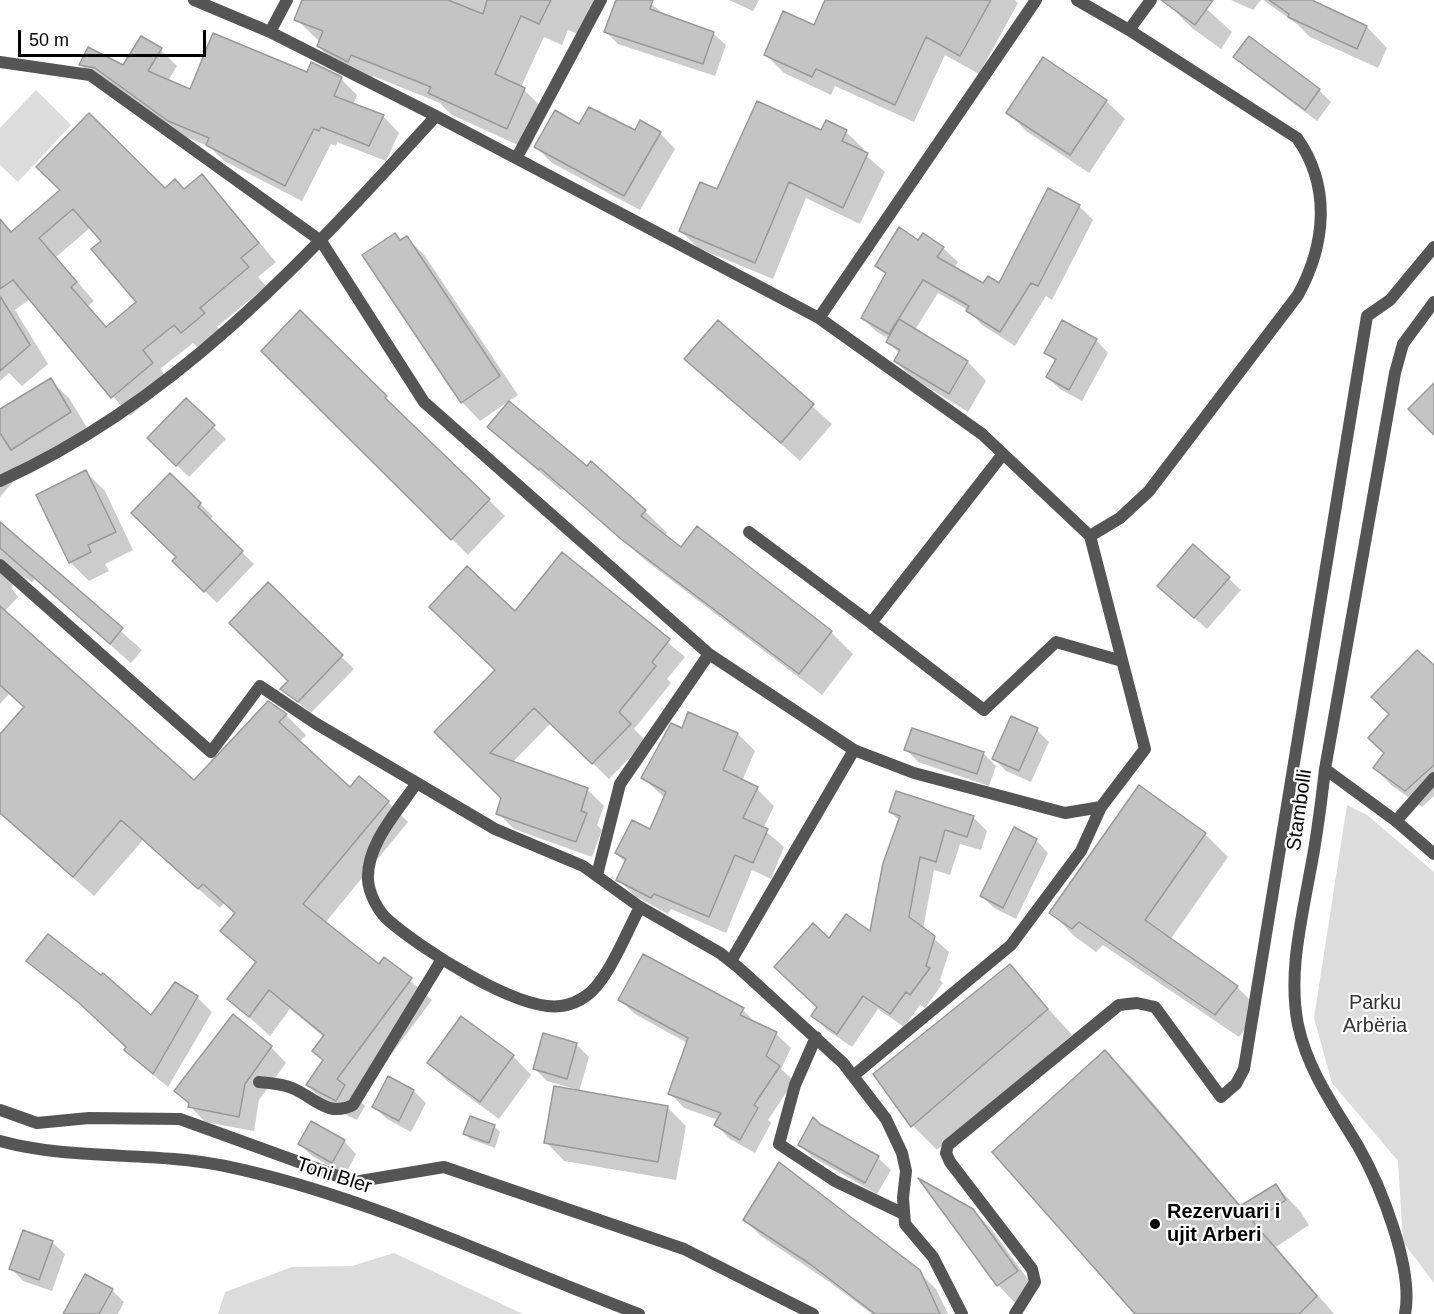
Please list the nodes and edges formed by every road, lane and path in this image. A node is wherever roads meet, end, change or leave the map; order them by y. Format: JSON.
{"nodes":[{"id":1,"x":194,"y":0,"type":"edge"},
{"id":2,"x":287,"y":0,"type":"edge"},
{"id":3,"x":601,"y":0,"type":"edge"},
{"id":4,"x":1036,"y":0,"type":"edge"},
{"id":5,"x":1077,"y":0,"type":"edge"},
{"id":6,"x":1151,"y":0,"type":"edge"},
{"id":7,"x":1129,"y":30,"type":"junction"},
{"id":8,"x":270,"y":32,"type":"junction"},
{"id":9,"x":0,"y":62,"type":"edge"},
{"id":10,"x":436,"y":116,"type":"junction"},
{"id":11,"x":517,"y":157,"type":"junction"},
{"id":12,"x":321,"y":241,"type":"junction"},
{"id":13,"x":1434,"y":247,"type":"edge"},
{"id":14,"x":1434,"y":302,"type":"edge"},
{"id":15,"x":819,"y":318,"type":"junction"},
{"id":16,"x":1003,"y":454,"type":"junction"},
{"id":17,"x":0,"y":481,"type":"edge"},
{"id":18,"x":749,"y":532,"type":"dead end"},
{"id":19,"x":1090,"y":536,"type":"junction"},
{"id":20,"x":0,"y":566,"type":"edge"},
{"id":21,"x":871,"y":623,"type":"junction"},
{"id":22,"x":709,"y":654,"type":"junction"},
{"id":23,"x":1122,"y":661,"type":"junction"},
{"id":24,"x":855,"y":750,"type":"junction"},
{"id":25,"x":1325,"y":769,"type":"junction"},
{"id":26,"x":1434,"y":778,"type":"edge"},
{"id":27,"x":416,"y":784,"type":"junction"},
{"id":28,"x":1101,"y":807,"type":"junction"},
{"id":29,"x":1396,"y":821,"type":"junction"},
{"id":30,"x":1434,"y":854,"type":"edge"},
{"id":31,"x":597,"y":875,"type":"junction"},
{"id":32,"x":640,"y":907,"type":"junction"},
{"id":33,"x":442,"y":958,"type":"junction"},
{"id":34,"x":731,"y":961,"type":"junction"},
{"id":35,"x":816,"y":1037,"type":"junction"},
{"id":36,"x":853,"y":1076,"type":"junction"},
{"id":37,"x":260,"y":1082,"type":"dead end"},
{"id":38,"x":0,"y":1110,"type":"edge"},
{"id":39,"x":0,"y":1142,"type":"edge"},
{"id":40,"x":904,"y":1214,"type":"junction"},
{"id":41,"x":639,"y":1314,"type":"edge"},
{"id":42,"x":813,"y":1314,"type":"edge"},
{"id":43,"x":962,"y":1314,"type":"edge"},
{"id":44,"x":1015,"y":1314,"type":"edge"},
{"id":45,"x":1405,"y":1314,"type":"edge"}],
"edges":[{"from":1,"to":8,"type":"street"},
{"from":2,"to":8,"type":"street"},
{"from":3,"to":11,"type":"street"},
{"from":4,"to":15,"type":"street"},
{"from":5,"to":7,"type":"street"},
{"from":6,"to":7,"type":"street"},
{"from":7,"to":19,"type":"street"},
{"from":8,"to":10,"type":"street"},
{"from":9,"to":12,"type":"street"},
{"from":10,"to":11,"type":"street"},
{"from":10,"to":12,"type":"street"},
{"from":11,"to":15,"type":"street"},
{"from":12,"to":17,"type":"street"},
{"from":12,"to":22,"type":"street"},
{"from":13,"to":44,"type":"street"},
{"from":14,"to":25,"type":"street","name":"Stambolli"},
{"from":15,"to":16,"type":"street"},
{"from":16,"to":19,"type":"street"},
{"from":16,"to":21,"type":"street"},
{"from":18,"to":21,"type":"street"},
{"from":19,"to":23,"type":"street"},
{"from":20,"to":27,"type":"street"},
{"from":21,"to":23,"type":"street"},
{"from":22,"to":24,"type":"street"},
{"from":22,"to":31,"type":"street"},
{"from":23,"to":28,"type":"street"},
{"from":24,"to":28,"type":"street"},
{"from":24,"to":34,"type":"street"},
{"from":25,"to":29,"type":"street"},
{"from":25,"to":45,"type":"street","name":"Stambolli"},
{"from":26,"to":29,"type":"street"},
{"from":27,"to":31,"type":"street"},
{"from":27,"to":33,"type":"street"},
{"from":28,"to":36,"type":"street"},
{"from":29,"to":30,"type":"street"},
{"from":31,"to":32,"type":"street"},
{"from":32,"to":33,"type":"street"},
{"from":32,"to":34,"type":"street"},
{"from":33,"to":37,"type":"street"},
{"from":34,"to":35,"type":"street"},
{"from":35,"to":36,"type":"street"},
{"from":35,"to":40,"type":"street"},
{"from":36,"to":40,"type":"street"},
{"from":38,"to":42,"type":"street"},
{"from":39,"to":41,"type":"street","name":"Toni Bler"},
{"from":40,"to":43,"type":"street"}]}
